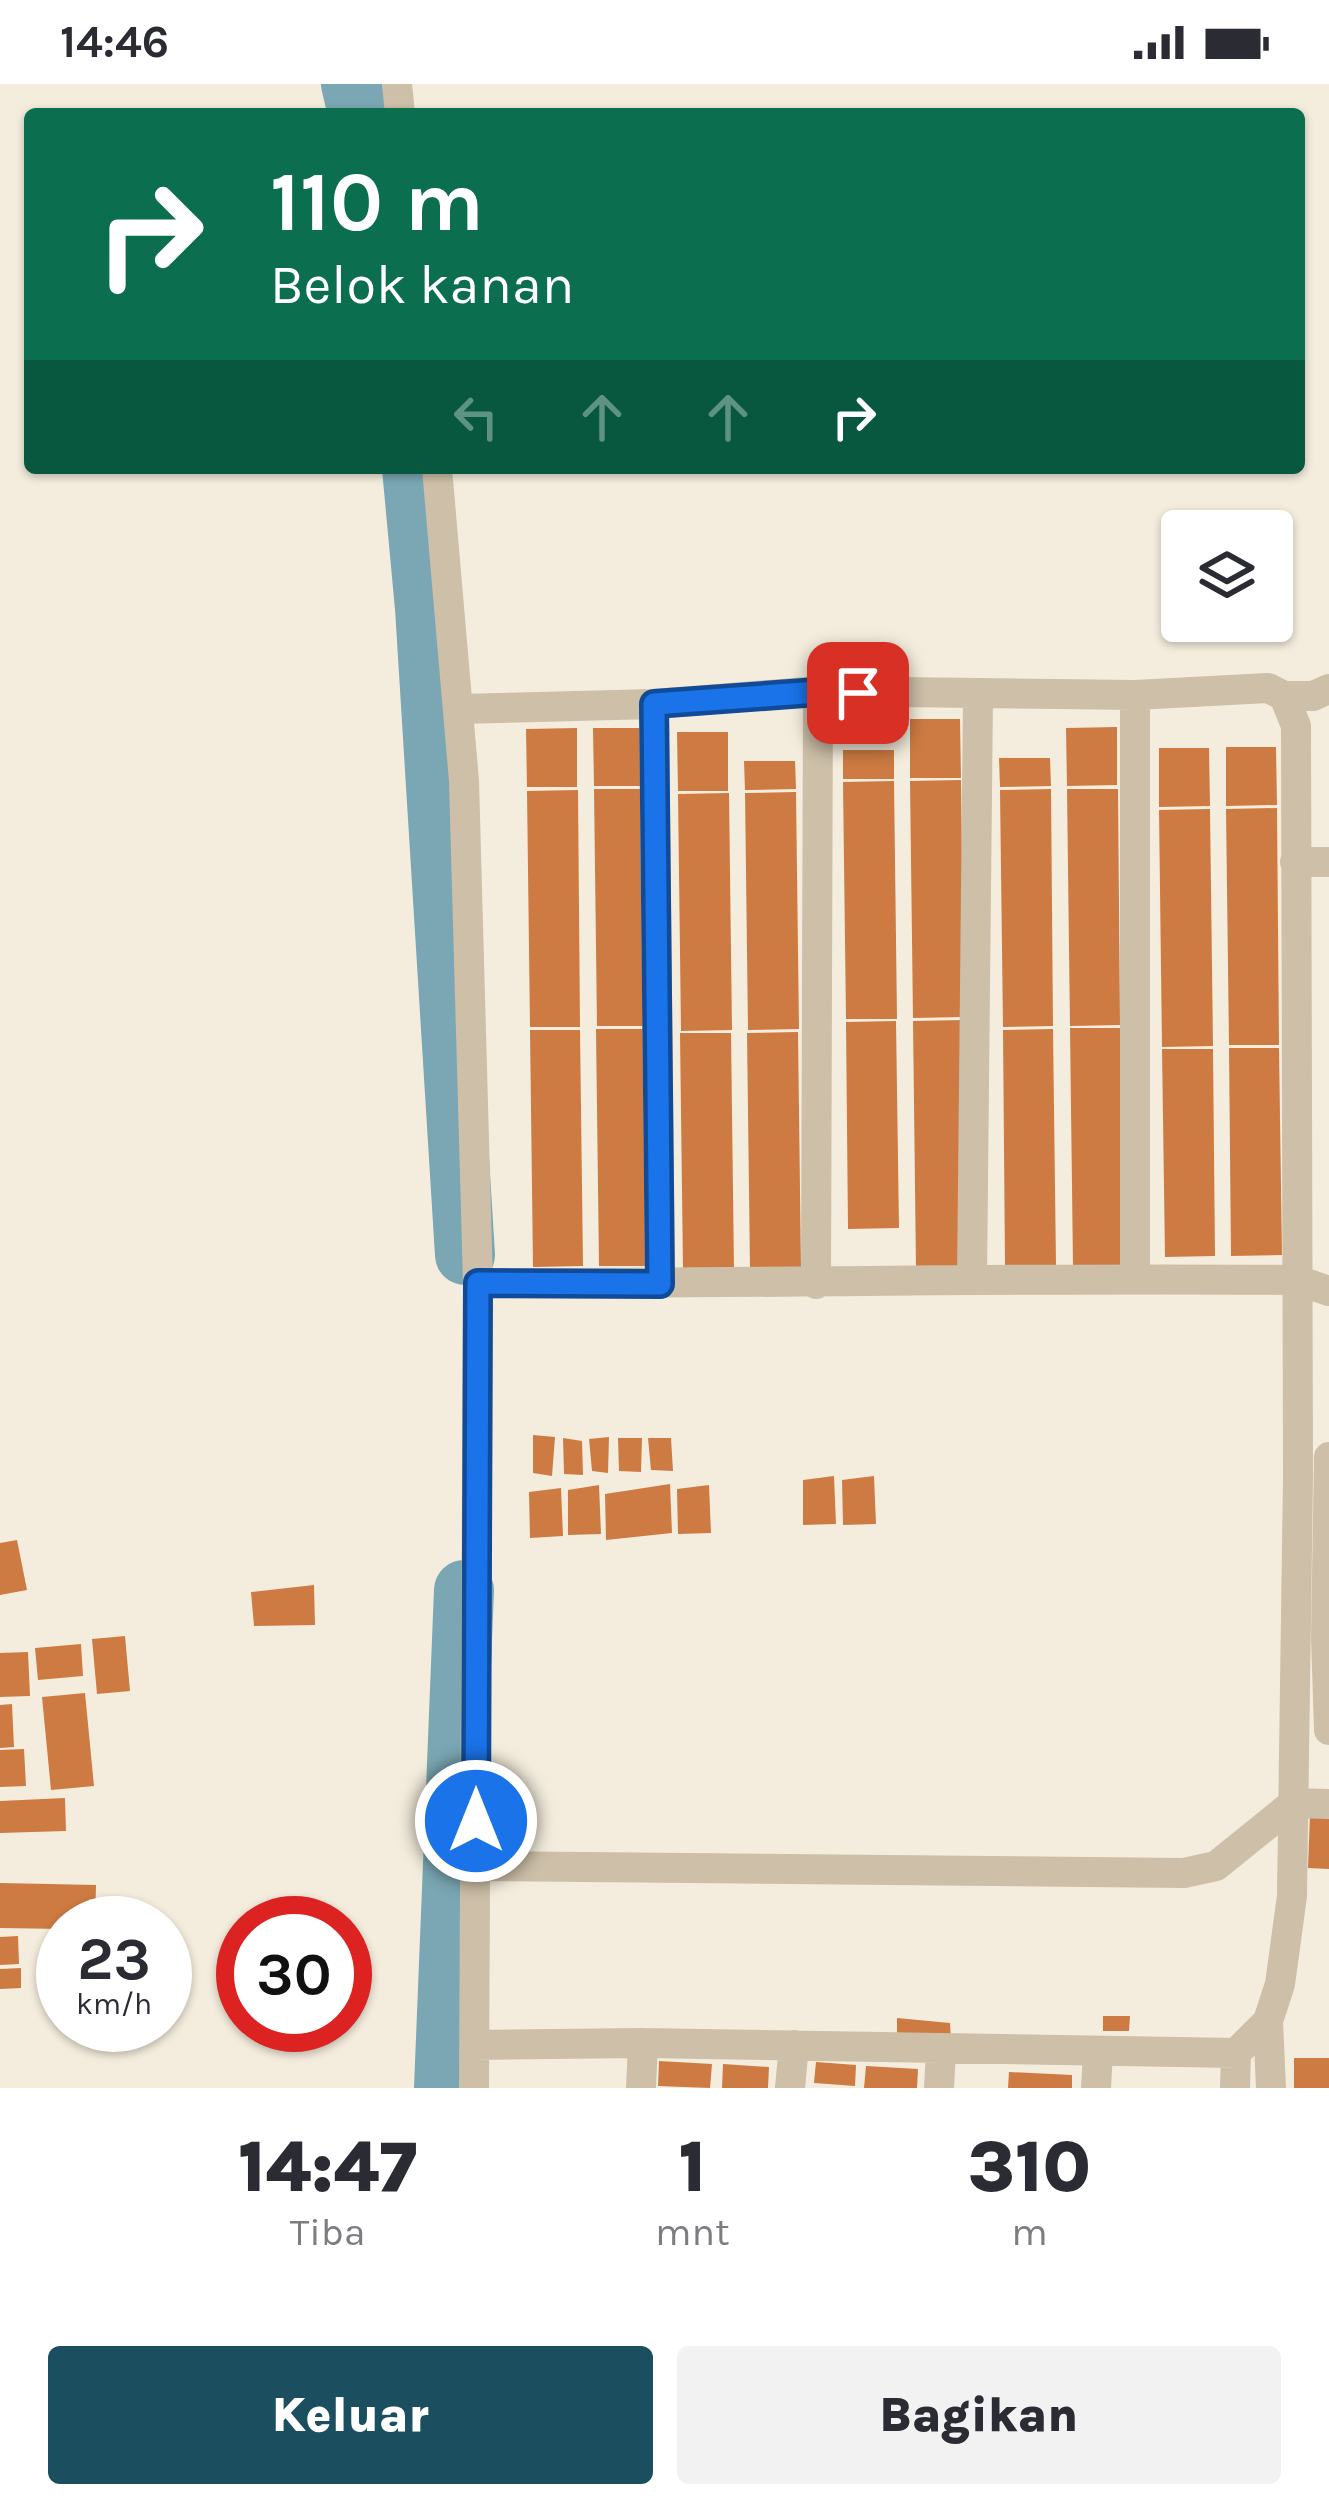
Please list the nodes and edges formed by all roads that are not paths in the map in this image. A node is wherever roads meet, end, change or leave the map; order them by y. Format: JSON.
{"nodes":[{"id":1,"x":438,"y":474,"type":"edge"},
{"id":2,"x":1329,"y":689,"type":"edge"},
{"id":3,"x":818,"y":692,"type":"junction"},
{"id":4,"x":1135,"y":695,"type":"junction"},
{"id":5,"x":978,"y":696,"type":"junction"},
{"id":6,"x":1284,"y":696,"type":"junction"},
{"id":7,"x":654,"y":704,"type":"junction"},
{"id":8,"x":459,"y":709,"type":"junction"},
{"id":9,"x":1295,"y":862,"type":"junction"},
{"id":10,"x":1329,"y":862,"type":"edge"},
{"id":11,"x":1135,"y":1279,"type":"junction"},
{"id":12,"x":972,"y":1280,"type":"junction"},
{"id":13,"x":1297,"y":1280,"type":"junction"},
{"id":14,"x":478,"y":1283,"type":"junction"},
{"id":15,"x":660,"y":1284,"type":"junction"},
{"id":16,"x":816,"y":1284,"type":"junction"},
{"id":17,"x":1329,"y":1291,"type":"edge"},
{"id":18,"x":1329,"y":1457,"type":"edge"},
{"id":19,"x":1329,"y":1477,"type":"edge"},
{"id":20,"x":1327,"y":1637,"type":"edge"},
{"id":21,"x":1329,"y":1730,"type":"edge"},
{"id":22,"x":1294,"y":1803,"type":"junction"},
{"id":23,"x":1329,"y":1804,"type":"edge"},
{"id":24,"x":476,"y":1866,"type":"junction"},
{"id":25,"x":1268,"y":2021,"type":"junction"},
{"id":26,"x":643,"y":2043,"type":"junction"},
{"id":27,"x":475,"y":2045,"type":"junction"},
{"id":28,"x":794,"y":2045,"type":"junction"},
{"id":29,"x":941,"y":2050,"type":"junction"},
{"id":30,"x":1098,"y":2052,"type":"junction"},
{"id":31,"x":1236,"y":2053,"type":"junction"},
{"id":32,"x":474,"y":2088,"type":"edge"},
{"id":33,"x":641,"y":2088,"type":"edge"},
{"id":34,"x":790,"y":2088,"type":"edge"},
{"id":35,"x":939,"y":2088,"type":"edge"},
{"id":36,"x":1096,"y":2088,"type":"edge"},
{"id":37,"x":1235,"y":2088,"type":"edge"},
{"id":38,"x":1271,"y":2088,"type":"edge"}],
"edges":[{"from":1,"to":8,"type":"street"},
{"from":2,"to":6,"type":"street"},
{"from":3,"to":5,"type":"street"},
{"from":3,"to":7,"type":"street"},
{"from":3,"to":16,"type":"street"},
{"from":4,"to":5,"type":"street"},
{"from":4,"to":6,"type":"street"},
{"from":4,"to":11,"type":"street"},
{"from":5,"to":12,"type":"street"},
{"from":6,"to":9,"type":"street"},
{"from":7,"to":8,"type":"street"},
{"from":7,"to":15,"type":"street"},
{"from":8,"to":14,"type":"street"},
{"from":9,"to":10,"type":"street"},
{"from":9,"to":13,"type":"street"},
{"from":11,"to":12,"type":"street"},
{"from":11,"to":13,"type":"street"},
{"from":12,"to":16,"type":"street"},
{"from":13,"to":17,"type":"street"},
{"from":13,"to":22,"type":"street"},
{"from":14,"to":15,"type":"street"},
{"from":14,"to":24,"type":"street"},
{"from":15,"to":16,"type":"street"},
{"from":18,"to":19,"type":"street"},
{"from":19,"to":20,"type":"street"},
{"from":20,"to":21,"type":"street"},
{"from":22,"to":23,"type":"street"},
{"from":22,"to":24,"type":"street"},
{"from":22,"to":25,"type":"street"},
{"from":24,"to":27,"type":"street"},
{"from":25,"to":31,"type":"street"},
{"from":25,"to":38,"type":"street"},
{"from":26,"to":27,"type":"street"},
{"from":26,"to":28,"type":"street"},
{"from":26,"to":33,"type":"street"},
{"from":27,"to":32,"type":"street"},
{"from":28,"to":29,"type":"street"},
{"from":28,"to":34,"type":"street"},
{"from":29,"to":30,"type":"street"},
{"from":29,"to":35,"type":"street"},
{"from":30,"to":31,"type":"street"},
{"from":30,"to":36,"type":"street"},
{"from":31,"to":37,"type":"street"}]}
